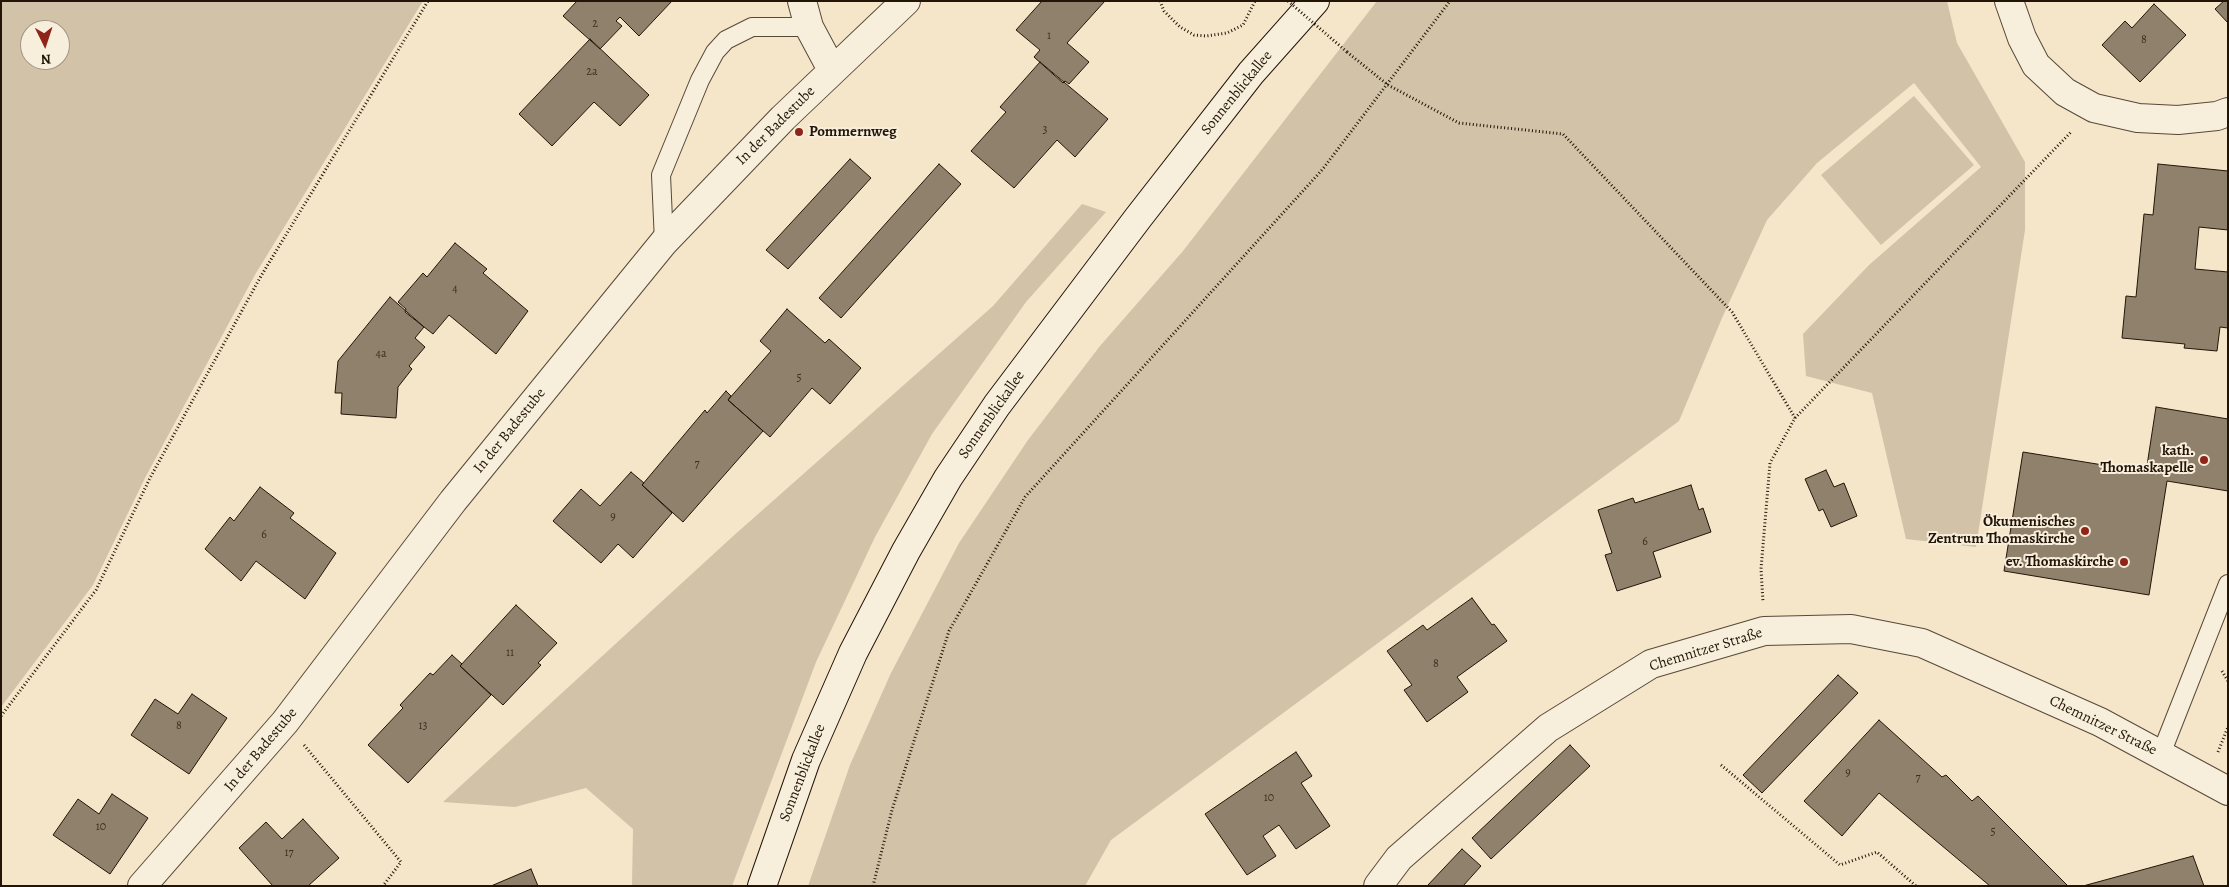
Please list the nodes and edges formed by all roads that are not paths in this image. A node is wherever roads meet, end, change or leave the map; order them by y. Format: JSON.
{"nodes":[{"id":1,"x":802,"y":1,"type":"edge"},
{"id":2,"x":906,"y":1,"type":"edge"},
{"id":3,"x":1315,"y":1,"type":"edge"},
{"id":4,"x":2009,"y":1,"type":"edge"},
{"id":5,"x":809,"y":27,"type":"junction"},
{"id":6,"x":832,"y":70,"type":"junction"},
{"id":7,"x":2228,"y":112,"type":"edge"},
{"id":8,"x":664,"y":242,"type":"junction"},
{"id":9,"x":2228,"y":584,"type":"edge"},
{"id":10,"x":2160,"y":754,"type":"junction"},
{"id":11,"x":2228,"y":790,"type":"edge"},
{"id":12,"x":142,"y":886,"type":"edge"},
{"id":13,"x":762,"y":886,"type":"edge"},
{"id":14,"x":1378,"y":886,"type":"edge"}],
"edges":[{"from":1,"to":5,"type":"street"},
{"from":2,"to":6,"type":"street","name":"In der Badestube"},
{"from":3,"to":13,"type":"street","name":"Sonnenblickallee"},
{"from":4,"to":7,"type":"street"},
{"from":5,"to":6,"type":"street"},
{"from":5,"to":8,"type":"lane"},
{"from":6,"to":8,"type":"street","name":"In der Badestube"},
{"from":8,"to":12,"type":"street","name":"In der Badestube"},
{"from":9,"to":10,"type":"lane"},
{"from":10,"to":11,"type":"street","name":"Chemnitzer Straße"},
{"from":10,"to":14,"type":"street","name":"Chemnitzer Straße"}]}
